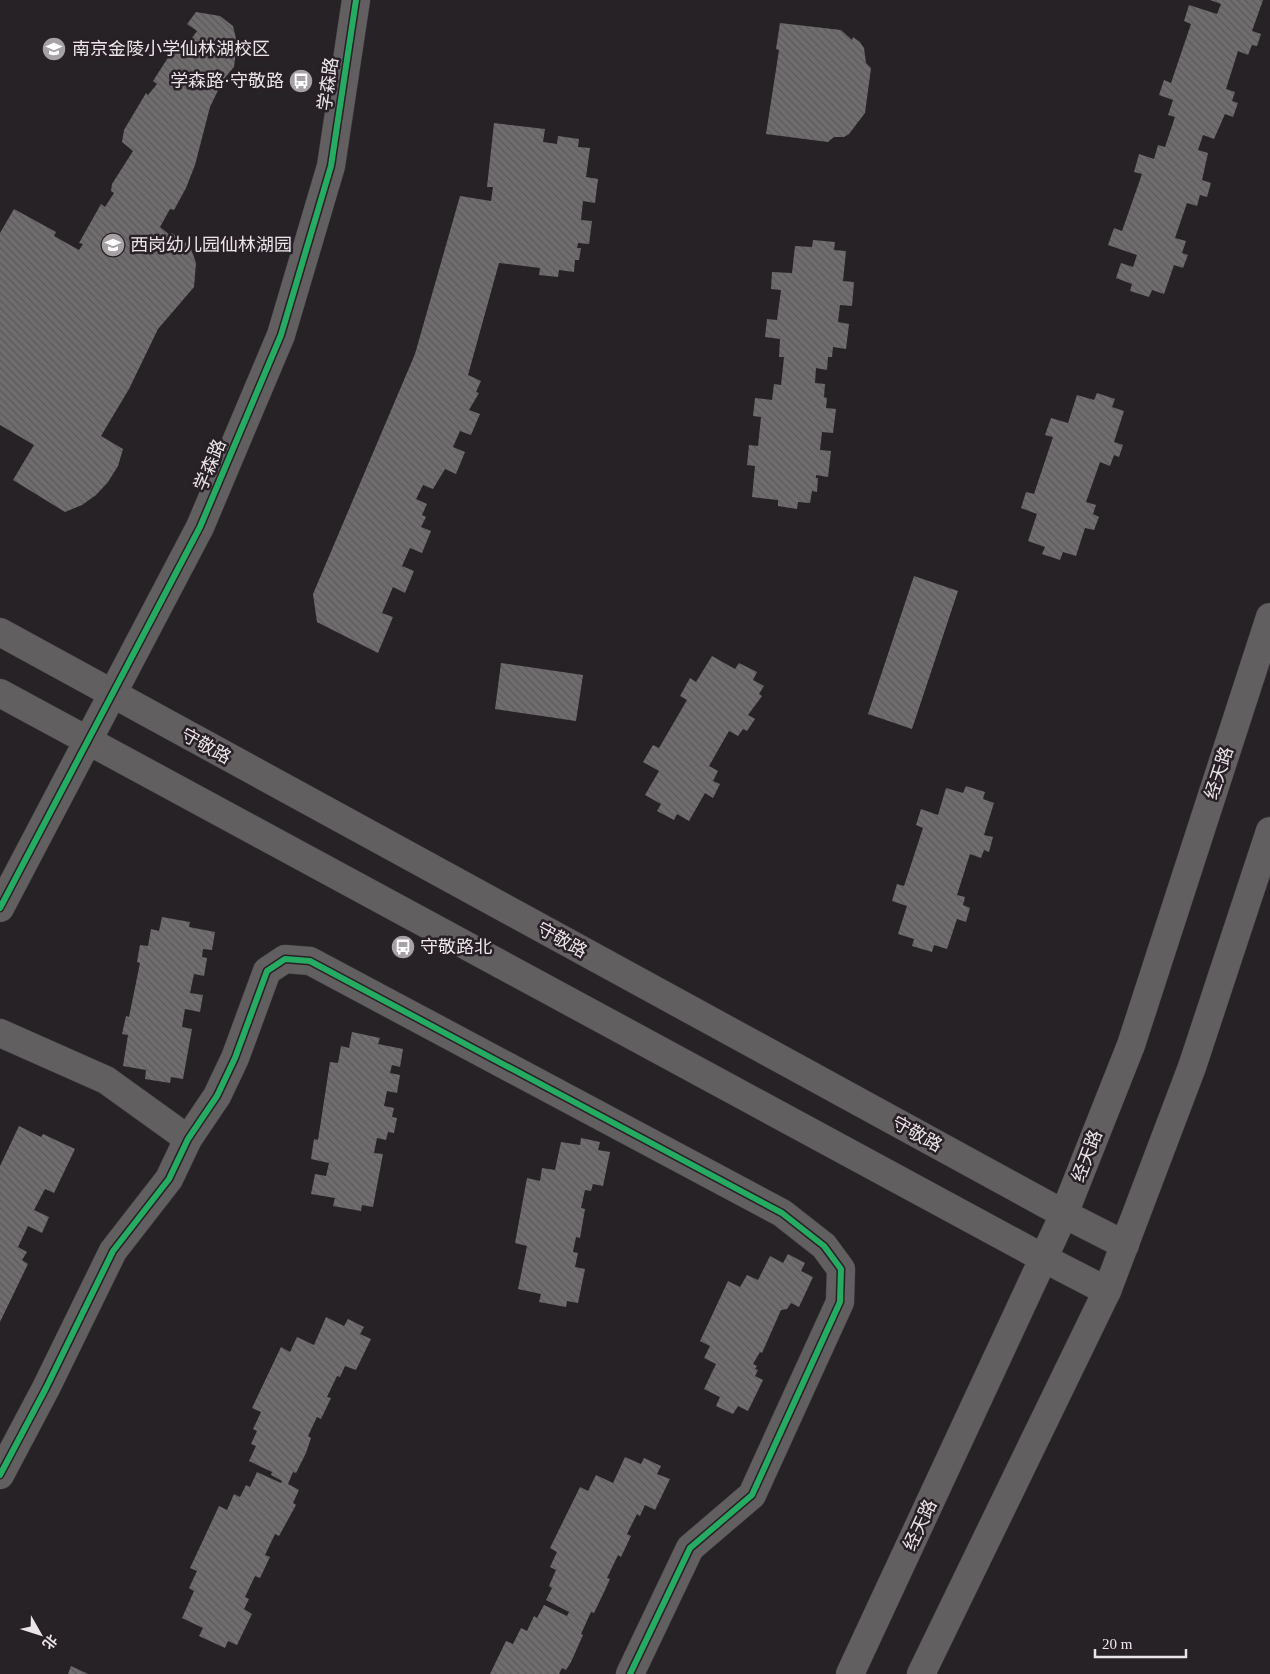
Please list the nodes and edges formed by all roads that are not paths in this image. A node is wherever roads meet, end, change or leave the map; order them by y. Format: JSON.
{"nodes":[{"id":1,"x":356,"y":0,"type":"edge"},
{"id":2,"x":1270,"y":617,"type":"edge"},
{"id":3,"x":0,"y":632,"type":"edge"},
{"id":4,"x":0,"y":693,"type":"edge"},
{"id":5,"x":111,"y":694,"type":"junction"},
{"id":6,"x":87,"y":741,"type":"junction"},
{"id":7,"x":1270,"y":830,"type":"edge"},
{"id":8,"x":0,"y":908,"type":"edge"},
{"id":9,"x":0,"y":1033,"type":"edge"},
{"id":10,"x":188,"y":1139,"type":"junction"},
{"id":11,"x":1064,"y":1214,"type":"junction"},
{"id":12,"x":1125,"y":1245,"type":"junction"},
{"id":13,"x":1045,"y":1259,"type":"junction"},
{"id":14,"x":1107,"y":1290,"type":"junction"},
{"id":15,"x":0,"y":1475,"type":"edge"},
{"id":16,"x":630,"y":1674,"type":"edge"},
{"id":17,"x":850,"y":1674,"type":"edge"},
{"id":18,"x":921,"y":1674,"type":"edge"}],
"edges":[{"from":1,"to":5,"type":"street","name":"学森路"},
{"from":2,"to":11,"type":"main road","name":"经天路"},
{"from":3,"to":5,"type":"main road","name":"守敬路"},
{"from":4,"to":6,"type":"main road"},
{"from":5,"to":6,"type":"street","name":"学森路"},
{"from":5,"to":11,"type":"main road","name":"守敬路"},
{"from":6,"to":8,"type":"street","name":"学森路"},
{"from":6,"to":13,"type":"main road"},
{"from":7,"to":12,"type":"main road"},
{"from":9,"to":10,"type":"street"},
{"from":10,"to":15,"type":"street"},
{"from":10,"to":16,"type":"street"},
{"from":11,"to":12,"type":"main road","name":"守敬路"},
{"from":11,"to":13,"type":"main road","name":"经天路"},
{"from":12,"to":14,"type":"main road"},
{"from":13,"to":14,"type":"main road"},
{"from":13,"to":17,"type":"main road","name":"经天路"},
{"from":14,"to":18,"type":"main road"}]}
